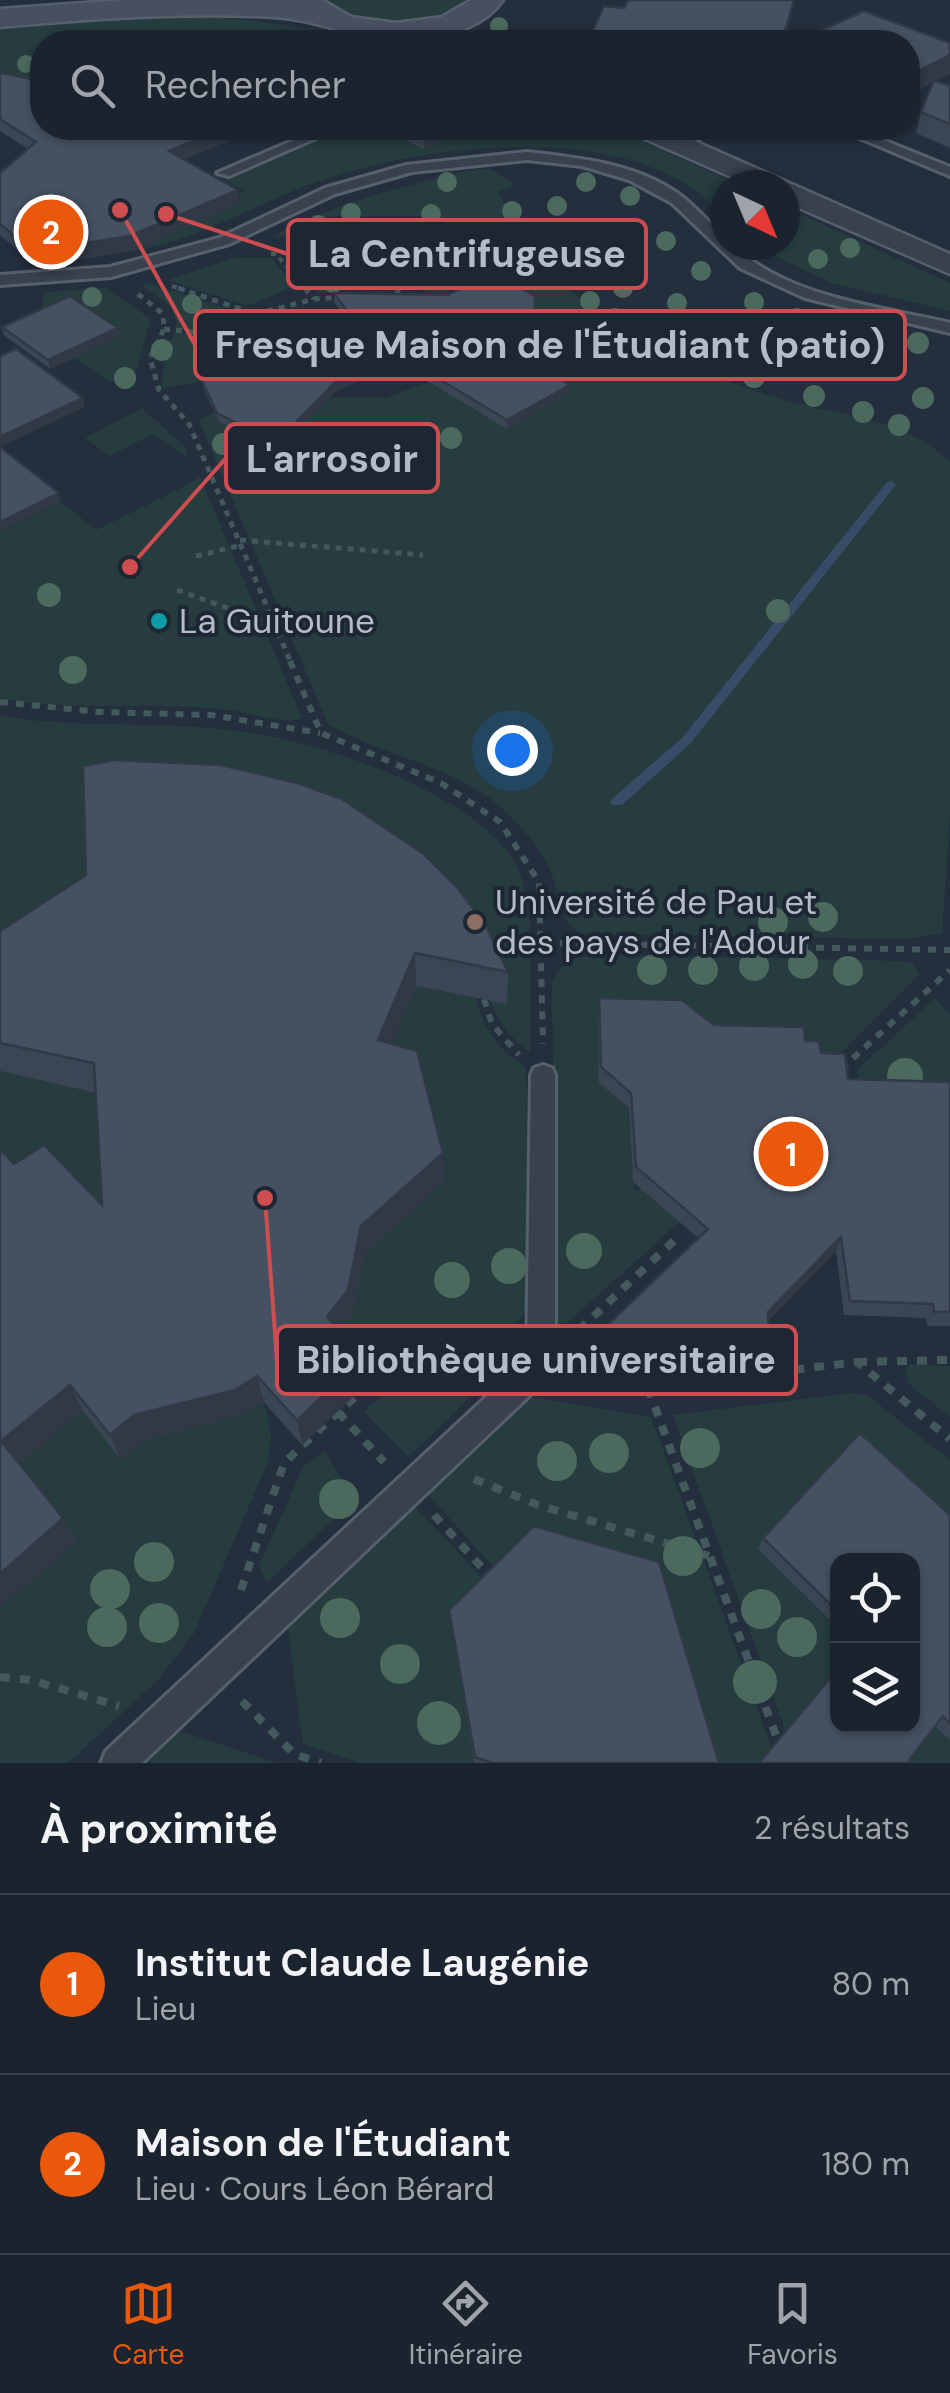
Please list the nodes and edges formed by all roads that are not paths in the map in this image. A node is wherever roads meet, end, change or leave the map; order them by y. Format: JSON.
{"nodes":[{"id":1,"x":24,"y":0,"type":"edge"},
{"id":2,"x":0,"y":2,"type":"edge"},
{"id":3,"x":310,"y":6,"type":"edge"},
{"id":4,"x":483,"y":13,"type":"edge"},
{"id":5,"x":0,"y":18,"type":"edge"},
{"id":6,"x":376,"y":30,"type":"edge"},
{"id":7,"x":416,"y":30,"type":"edge"},
{"id":8,"x":303,"y":140,"type":"edge"},
{"id":9,"x":672,"y":140,"type":"edge"},
{"id":10,"x":686,"y":140,"type":"edge"},
{"id":11,"x":871,"y":140,"type":"edge"},
{"id":12,"x":679,"y":143,"type":"junction"},
{"id":13,"x":739,"y":170,"type":"edge"},
{"id":14,"x":950,"y":172,"type":"edge"},
{"id":15,"x":224,"y":173,"type":"dead end"},
{"id":16,"x":800,"y":198,"type":"edge"},
{"id":17,"x":950,"y":265,"type":"edge"},
{"id":18,"x":0,"y":280,"type":"edge"},
{"id":19,"x":950,"y":328,"type":"edge"},
{"id":20,"x":543,"y":1075,"type":"road end"},
{"id":21,"x":118,"y":1763,"type":"edge"}],
"edges":[{"from":1,"to":2,"type":"main road"},
{"from":3,"to":5,"type":"main road"},
{"from":3,"to":6,"type":"main road"},
{"from":4,"to":7,"type":"main road"},
{"from":8,"to":15,"type":"lane"},
{"from":9,"to":12,"type":"street"},
{"from":10,"to":12,"type":"lane"},
{"from":11,"to":14,"type":"lane"},
{"from":12,"to":13,"type":"street"},
{"from":16,"to":17,"type":"street"},
{"from":18,"to":19,"type":"lane"},
{"from":20,"to":21,"type":"lane"}]}
